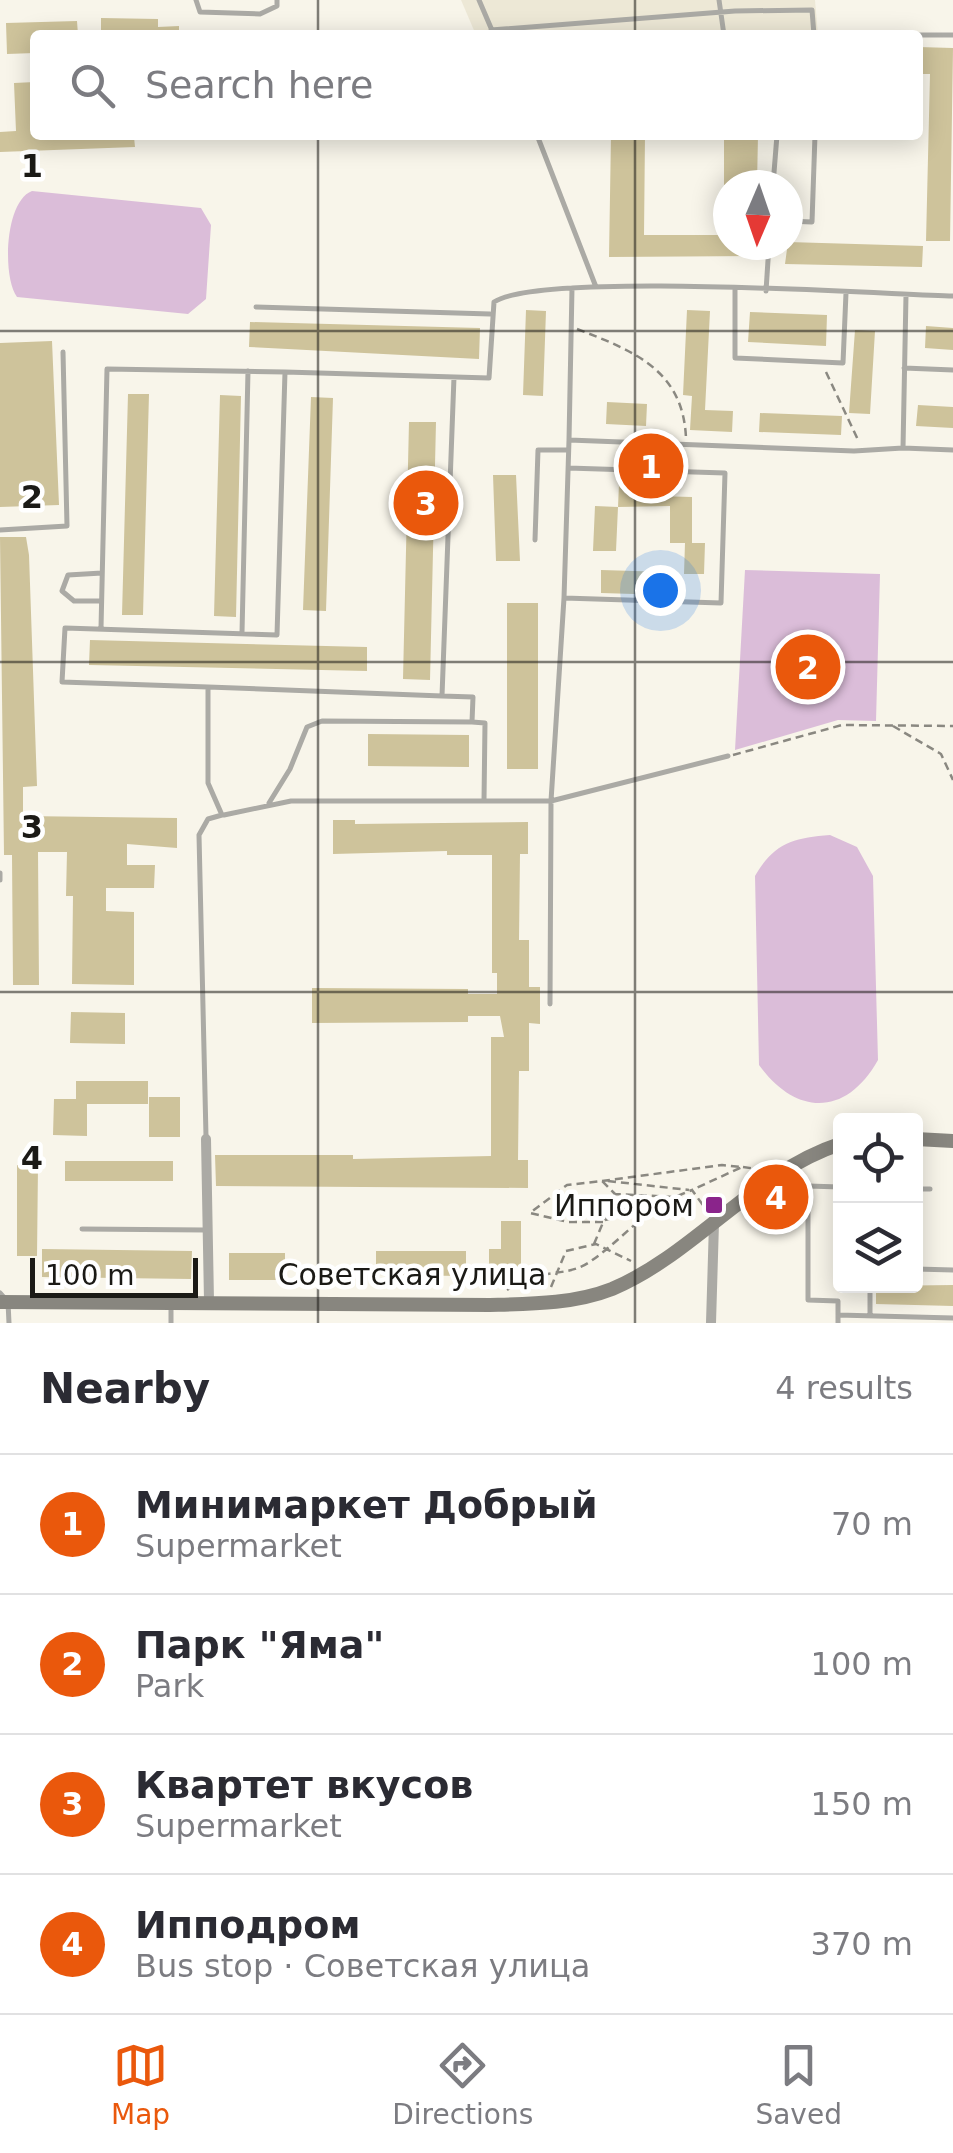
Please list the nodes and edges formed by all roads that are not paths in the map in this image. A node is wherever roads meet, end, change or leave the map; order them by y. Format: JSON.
{"nodes":[{"id":1,"x":196,"y":0,"type":"edge"},
{"id":2,"x":277,"y":0,"type":"edge"},
{"id":3,"x":479,"y":0,"type":"edge"},
{"id":4,"x":719,"y":0,"type":"edge"},
{"id":5,"x":722,"y":14,"type":"junction"},
{"id":6,"x":492,"y":30,"type":"edge"},
{"id":7,"x":518,"y":30,"type":"edge"},
{"id":8,"x":724,"y":30,"type":"edge"},
{"id":9,"x":814,"y":30,"type":"edge"},
{"id":10,"x":923,"y":35,"type":"edge"},
{"id":11,"x":953,"y":35,"type":"edge"},
{"id":12,"x":538,"y":140,"type":"edge"},
{"id":13,"x":776,"y":140,"type":"edge"},
{"id":14,"x":815,"y":140,"type":"edge"},
{"id":15,"x":774,"y":170,"type":"edge"},
{"id":16,"x":803,"y":222,"type":"edge"},
{"id":17,"x":768,"y":260,"type":"edge"},
{"id":18,"x":596,"y":287,"type":"junction"},
{"id":19,"x":572,"y":288,"type":"junction"},
{"id":20,"x":735,"y":290,"type":"junction"},
{"id":21,"x":766,"y":291,"type":"junction"},
{"id":22,"x":846,"y":293,"type":"junction"},
{"id":23,"x":906,"y":295,"type":"junction"},
{"id":24,"x":953,"y":296,"type":"edge"},
{"id":25,"x":256,"y":308,"type":"dead end"},
{"id":26,"x":490,"y":314,"type":"junction"},
{"id":27,"x":63,"y":352,"type":"dead end"},
{"id":28,"x":904,"y":368,"type":"junction"},
{"id":29,"x":953,"y":370,"type":"edge"},
{"id":30,"x":248,"y":371,"type":"junction"},
{"id":31,"x":285,"y":372,"type":"junction"},
{"id":32,"x":454,"y":376,"type":"junction"},
{"id":33,"x":568,"y":440,"type":"junction"},
{"id":34,"x":903,"y":448,"type":"junction"},
{"id":35,"x":568,"y":450,"type":"junction"},
{"id":36,"x":953,"y":450,"type":"edge"},
{"id":37,"x":568,"y":468,"type":"junction"},
{"id":38,"x":0,"y":530,"type":"edge"},
{"id":39,"x":536,"y":540,"type":"dead end"},
{"id":40,"x":102,"y":573,"type":"junction"},
{"id":41,"x":564,"y":598,"type":"junction"},
{"id":42,"x":101,"y":602,"type":"junction"},
{"id":43,"x":100,"y":628,"type":"junction"},
{"id":44,"x":242,"y":634,"type":"junction"},
{"id":45,"x":208,"y":687,"type":"junction"},
{"id":46,"x":442,"y":696,"type":"junction"},
{"id":47,"x":472,"y":722,"type":"junction"},
{"id":48,"x":728,"y":756,"type":"road end"},
{"id":49,"x":550,"y":801,"type":"junction"},
{"id":50,"x":484,"y":802,"type":"junction"},
{"id":51,"x":268,"y":804,"type":"junction"},
{"id":52,"x":222,"y":815,"type":"junction"},
{"id":53,"x":550,"y":1004,"type":"dead end"},
{"id":54,"x":206,"y":1139,"type":"joint"},
{"id":55,"x":923,"y":1139,"type":"edge"},
{"id":56,"x":953,"y":1141,"type":"edge"},
{"id":57,"x":833,"y":1147,"type":"edge"},
{"id":58,"x":833,"y":1187,"type":"edge"},
{"id":59,"x":923,"y":1189,"type":"edge"},
{"id":60,"x":930,"y":1189,"type":"dead end"},
{"id":61,"x":714,"y":1223,"type":"junction"},
{"id":62,"x":82,"y":1229,"type":"dead end"},
{"id":63,"x":205,"y":1230,"type":"junction"},
{"id":64,"x":923,"y":1268,"type":"edge"},
{"id":65,"x":953,"y":1270,"type":"edge"},
{"id":66,"x":870,"y":1293,"type":"edge"},
{"id":67,"x":3,"y":1299,"type":"edge"},
{"id":68,"x":171,"y":1302,"type":"junction"},
{"id":69,"x":209,"y":1302,"type":"junction"},
{"id":70,"x":838,"y":1314,"type":"junction"},
{"id":71,"x":870,"y":1316,"type":"junction"},
{"id":72,"x":953,"y":1318,"type":"edge"},
{"id":73,"x":9,"y":1323,"type":"edge"},
{"id":74,"x":170,"y":1323,"type":"edge"},
{"id":75,"x":712,"y":1323,"type":"edge"},
{"id":76,"x":838,"y":1323,"type":"edge"}],
"edges":[{"from":1,"to":2,"type":"lane"},
{"from":3,"to":6,"type":"lane"},
{"from":4,"to":5,"type":"lane"},
{"from":5,"to":7,"type":"lane"},
{"from":5,"to":8,"type":"lane"},
{"from":5,"to":9,"type":"lane"},
{"from":10,"to":11,"type":"lane"},
{"from":12,"to":18,"type":"lane"},
{"from":13,"to":15,"type":"lane"},
{"from":14,"to":16,"type":"lane"},
{"from":17,"to":21,"type":"lane"},
{"from":18,"to":19,"type":"lane"},
{"from":18,"to":20,"type":"lane"},
{"from":19,"to":26,"type":"lane"},
{"from":19,"to":33,"type":"lane"},
{"from":20,"to":21,"type":"lane"},
{"from":20,"to":22,"type":"lane"},
{"from":21,"to":22,"type":"lane"},
{"from":22,"to":23,"type":"lane"},
{"from":23,"to":24,"type":"lane"},
{"from":23,"to":28,"type":"lane"},
{"from":25,"to":26,"type":"lane"},
{"from":26,"to":32,"type":"lane"},
{"from":27,"to":38,"type":"lane"},
{"from":28,"to":29,"type":"lane"},
{"from":28,"to":34,"type":"lane"},
{"from":30,"to":31,"type":"lane"},
{"from":30,"to":40,"type":"lane"},
{"from":30,"to":44,"type":"lane"},
{"from":31,"to":32,"type":"lane"},
{"from":31,"to":44,"type":"lane"},
{"from":32,"to":46,"type":"lane"},
{"from":33,"to":34,"type":"lane"},
{"from":33,"to":35,"type":"lane"},
{"from":34,"to":36,"type":"lane"},
{"from":35,"to":37,"type":"lane"},
{"from":35,"to":39,"type":"lane"},
{"from":37,"to":41,"type":"lane"},
{"from":37,"to":41,"type":"lane"},
{"from":40,"to":42,"type":"lane"},
{"from":40,"to":42,"type":"lane"},
{"from":41,"to":49,"type":"lane"},
{"from":42,"to":43,"type":"lane"},
{"from":43,"to":44,"type":"lane"},
{"from":43,"to":45,"type":"lane"},
{"from":45,"to":46,"type":"lane"},
{"from":45,"to":52,"type":"lane"},
{"from":46,"to":47,"type":"lane"},
{"from":47,"to":50,"type":"lane"},
{"from":47,"to":51,"type":"lane"},
{"from":48,"to":49,"type":"lane"},
{"from":49,"to":50,"type":"lane"},
{"from":49,"to":53,"type":"lane"},
{"from":50,"to":51,"type":"lane"},
{"from":51,"to":52,"type":"lane"},
{"from":52,"to":54,"type":"lane"},
{"from":54,"to":63,"type":"street"},
{"from":55,"to":56,"type":"main road"},
{"from":57,"to":61,"type":"main road","name":"Советская улица"},
{"from":58,"to":70,"type":"lane"},
{"from":59,"to":60,"type":"lane"},
{"from":61,"to":69,"type":"main road","name":"Советская улица"},
{"from":61,"to":75,"type":"street"},
{"from":62,"to":63,"type":"lane"},
{"from":63,"to":69,"type":"street"},
{"from":64,"to":65,"type":"lane"},
{"from":66,"to":71,"type":"lane"},
{"from":67,"to":68,"type":"main road","name":"Советская улица"},
{"from":67,"to":73,"type":"lane"},
{"from":68,"to":69,"type":"main road","name":"Советская улица"},
{"from":68,"to":74,"type":"lane"},
{"from":70,"to":71,"type":"lane"},
{"from":70,"to":76,"type":"lane"},
{"from":71,"to":72,"type":"lane"}]}
